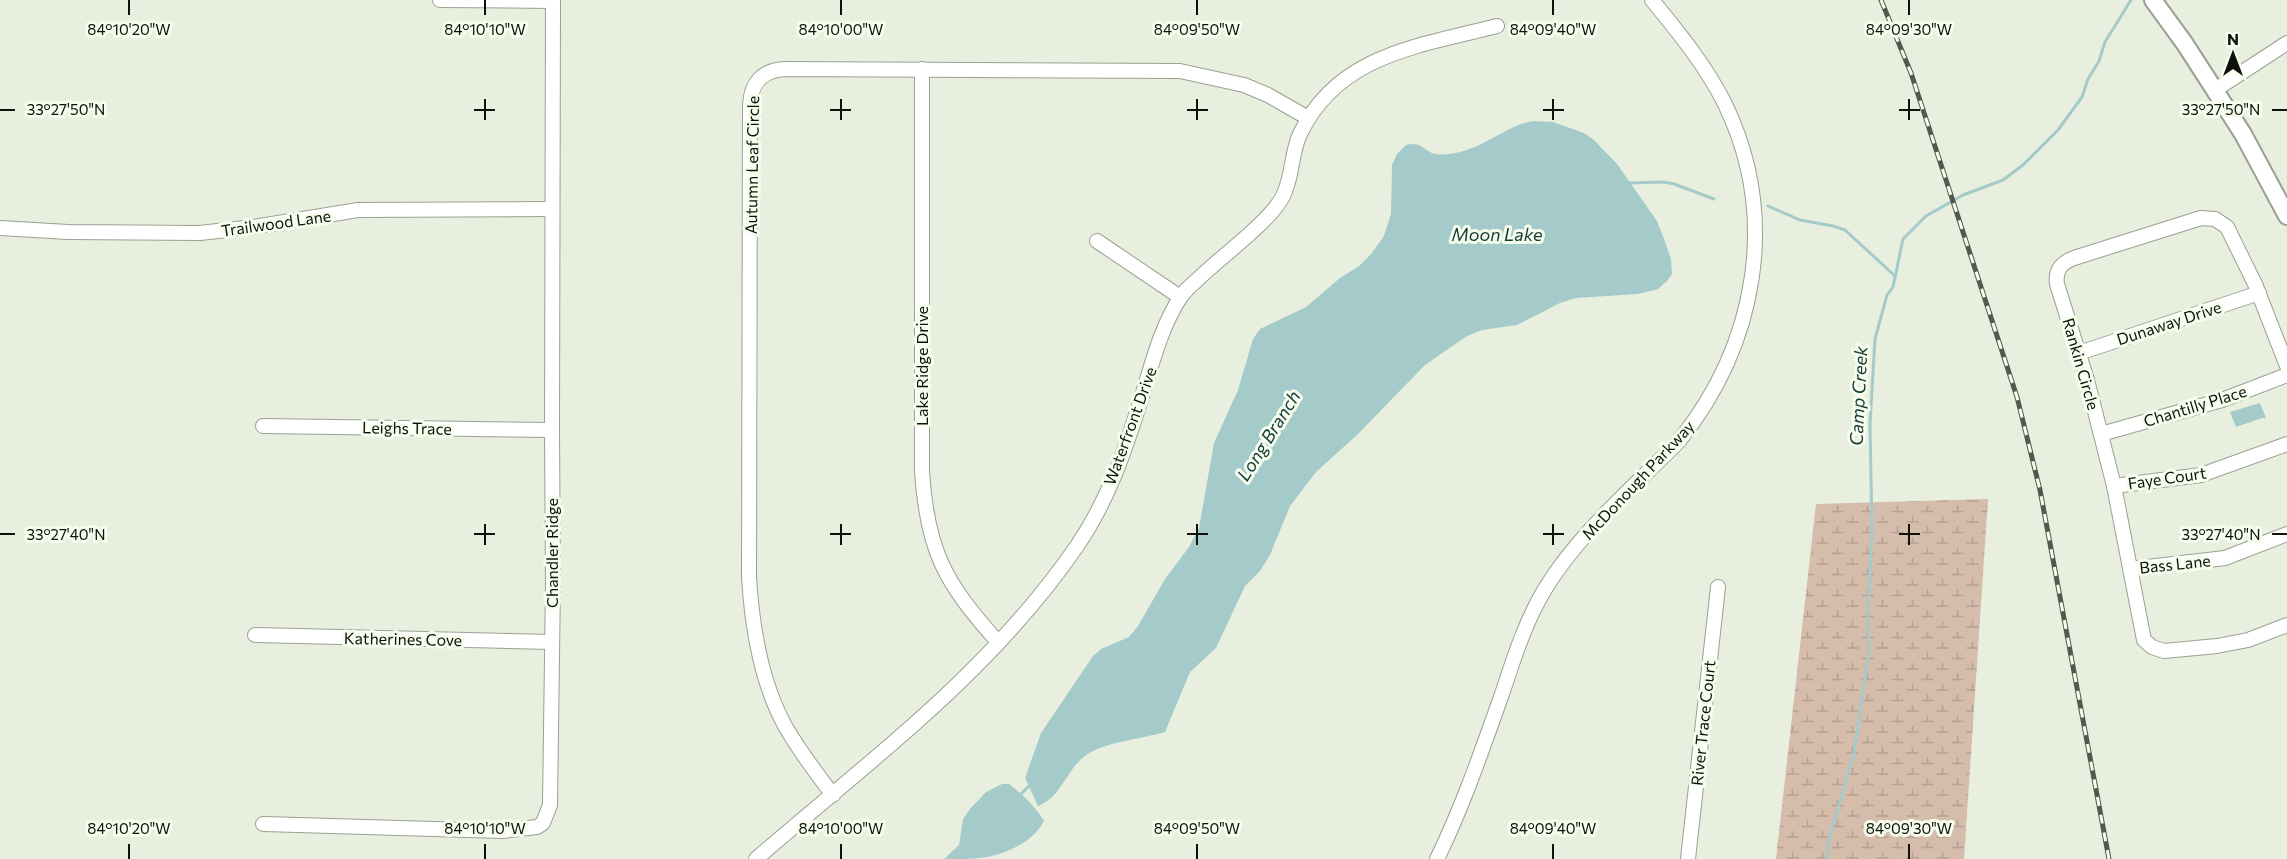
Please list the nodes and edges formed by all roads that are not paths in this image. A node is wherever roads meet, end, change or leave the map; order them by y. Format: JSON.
{"nodes":[{"id":1,"x":440,"y":0,"type":"edge"},
{"id":2,"x":1652,"y":0,"type":"edge"},
{"id":3,"x":2153,"y":0,"type":"edge"},
{"id":4,"x":553,"y":1,"type":"edge"},
{"id":5,"x":1497,"y":26,"type":"dead end"},
{"id":6,"x":2287,"y":43,"type":"edge"},
{"id":7,"x":922,"y":69,"type":"junction"},
{"id":8,"x":2215,"y":90,"type":"junction"},
{"id":9,"x":1308,"y":118,"type":"junction"},
{"id":10,"x":552,"y":209,"type":"junction"},
{"id":11,"x":2287,"y":216,"type":"edge"},
{"id":12,"x":0,"y":228,"type":"edge"},
{"id":13,"x":1097,"y":241,"type":"dead end"},
{"id":14,"x":2259,"y":293,"type":"junction"},
{"id":15,"x":1180,"y":297,"type":"junction"},
{"id":16,"x":2079,"y":353,"type":"junction"},
{"id":17,"x":2287,"y":366,"type":"edge"},
{"id":18,"x":2287,"y":375,"type":"edge"},
{"id":19,"x":263,"y":426,"type":"dead end"},
{"id":20,"x":552,"y":430,"type":"junction"},
{"id":21,"x":2101,"y":434,"type":"junction"},
{"id":22,"x":2287,"y":444,"type":"edge"},
{"id":23,"x":2114,"y":486,"type":"junction"},
{"id":24,"x":2287,"y":534,"type":"edge"},
{"id":25,"x":2130,"y":569,"type":"junction"},
{"id":26,"x":1718,"y":587,"type":"dead end"},
{"id":27,"x":2287,"y":625,"type":"edge"},
{"id":28,"x":255,"y":635,"type":"dead end"},
{"id":29,"x":552,"y":642,"type":"junction"},
{"id":30,"x":998,"y":642,"type":"junction"},
{"id":31,"x":833,"y":795,"type":"junction"},
{"id":32,"x":263,"y":824,"type":"dead end"},
{"id":33,"x":756,"y":859,"type":"edge"},
{"id":34,"x":1437,"y":859,"type":"edge"},
{"id":35,"x":1688,"y":859,"type":"edge"}],
"edges":[{"from":1,"to":4,"type":"street"},
{"from":2,"to":34,"type":"street","name":"McDonough Parkway"},
{"from":3,"to":8,"type":"main road"},
{"from":4,"to":10,"type":"street","name":"Chandler Ridge"},
{"from":5,"to":9,"type":"street","name":"Waterfront Drive"},
{"from":6,"to":8,"type":"street"},
{"from":7,"to":9,"type":"street","name":"Autumn Leaf Circle"},
{"from":7,"to":30,"type":"street","name":"Lake Ridge Drive"},
{"from":7,"to":31,"type":"street","name":"Autumn Leaf Circle"},
{"from":8,"to":11,"type":"main road"},
{"from":9,"to":15,"type":"street","name":"Waterfront Drive"},
{"from":10,"to":12,"type":"street","name":"Trailwood Lane"},
{"from":10,"to":20,"type":"street","name":"Chandler Ridge"},
{"from":13,"to":15,"type":"street"},
{"from":14,"to":16,"type":"street","name":"Dunaway Drive"},
{"from":14,"to":16,"type":"street","name":"Rankin Circle"},
{"from":14,"to":17,"type":"street","name":"Rankin Circle"},
{"from":15,"to":30,"type":"street","name":"Waterfront Drive"},
{"from":16,"to":21,"type":"street","name":"Rankin Circle"},
{"from":18,"to":21,"type":"street","name":"Chantilly Place"},
{"from":19,"to":20,"type":"street","name":"Leighs Trace"},
{"from":20,"to":29,"type":"street","name":"Chandler Ridge"},
{"from":21,"to":23,"type":"street","name":"Rankin Circle"},
{"from":22,"to":23,"type":"street","name":"Faye Court"},
{"from":23,"to":25,"type":"street","name":"Rankin Circle"},
{"from":24,"to":25,"type":"street","name":"Bass Lane"},
{"from":25,"to":27,"type":"street","name":"Rankin Circle"},
{"from":26,"to":35,"type":"street","name":"River Trace Court"},
{"from":28,"to":29,"type":"street","name":"Katherines Cove"},
{"from":29,"to":32,"type":"street","name":"Chandler Ridge"},
{"from":30,"to":31,"type":"street","name":"Waterfront Drive"},
{"from":31,"to":33,"type":"street","name":"Waterfront Drive"}]}
